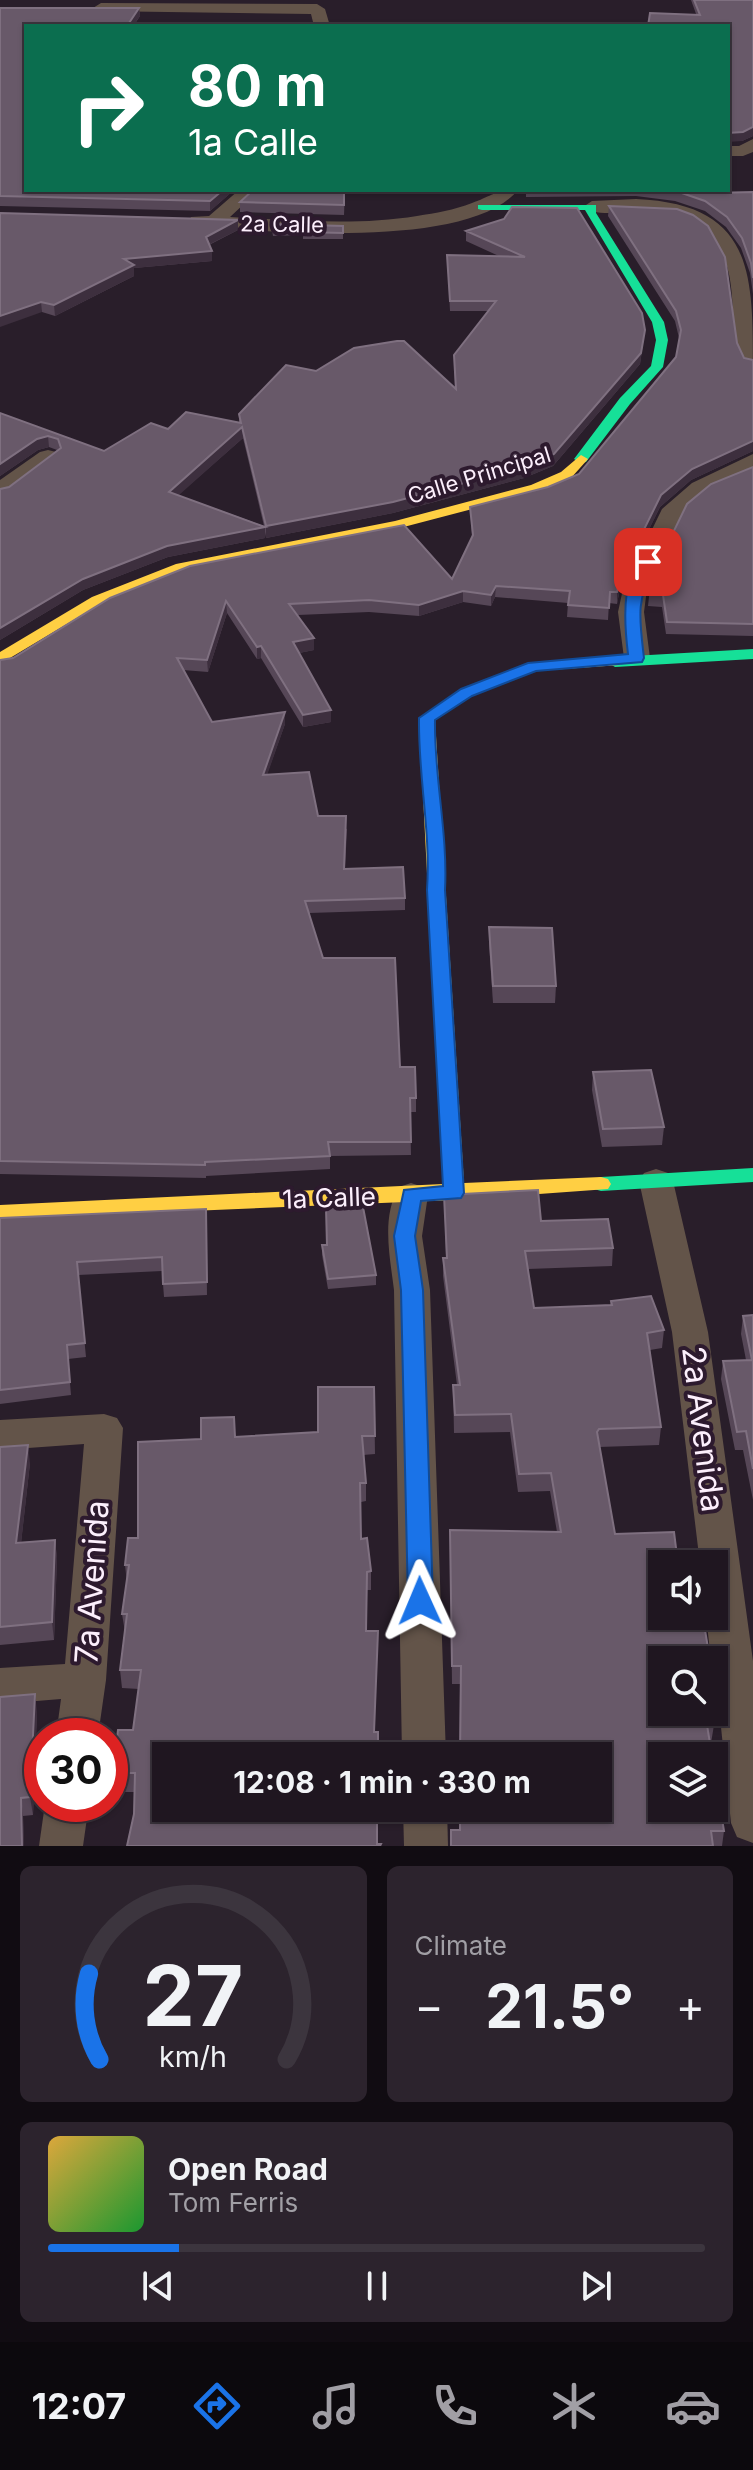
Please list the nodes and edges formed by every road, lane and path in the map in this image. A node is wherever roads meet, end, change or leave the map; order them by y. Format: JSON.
{"nodes":[{"id":1,"x":79,"y":8,"type":"edge"},
{"id":2,"x":321,"y":24,"type":"edge"},
{"id":3,"x":248,"y":192,"type":"edge"},
{"id":4,"x":506,"y":192,"type":"edge"},
{"id":5,"x":482,"y":207,"type":"junction"},
{"id":6,"x":592,"y":207,"type":"junction"},
{"id":7,"x":183,"y":221,"type":"edge"},
{"id":8,"x":213,"y":222,"type":"junction"},
{"id":9,"x":753,"y":363,"type":"edge"},
{"id":10,"x":48,"y":457,"type":"edge"},
{"id":11,"x":753,"y":461,"type":"edge"},
{"id":12,"x":0,"y":491,"type":"edge"},
{"id":13,"x":753,"y":654,"type":"edge"},
{"id":14,"x":637,"y":658,"type":"junction"},
{"id":15,"x":0,"y":659,"type":"edge"},
{"id":16,"x":753,"y":1175,"type":"edge"},
{"id":17,"x":656,"y":1181,"type":"junction"},
{"id":18,"x":454,"y":1193,"type":"junction"},
{"id":19,"x":411,"y":1195,"type":"junction"},
{"id":20,"x":0,"y":1212,"type":"edge"},
{"id":21,"x":0,"y":1435,"type":"edge"},
{"id":22,"x":85,"y":1680,"type":"junction"},
{"id":23,"x":0,"y":1686,"type":"edge"},
{"id":24,"x":80,"y":1718,"type":"edge"},
{"id":25,"x":424,"y":1742,"type":"edge"},
{"id":26,"x":64,"y":1822,"type":"edge"},
{"id":27,"x":425,"y":1822,"type":"edge"},
{"id":28,"x":753,"y":1823,"type":"edge"},
{"id":29,"x":61,"y":1846,"type":"edge"},
{"id":30,"x":426,"y":1846,"type":"edge"}],
"edges":[{"from":1,"to":2,"type":"street"},
{"from":3,"to":8,"type":"street"},
{"from":4,"to":5,"type":"street","name":"2a Calle"},
{"from":5,"to":6,"type":"street"},
{"from":5,"to":8,"type":"street","name":"2a Calle"},
{"from":6,"to":9,"type":"street"},
{"from":6,"to":15,"type":"street","name":"Calle Principal"},
{"from":7,"to":8,"type":"street","name":"2a Calle"},
{"from":10,"to":12,"type":"street"},
{"from":11,"to":14,"type":"street"},
{"from":13,"to":14,"type":"street"},
{"from":14,"to":18,"type":"street"},
{"from":16,"to":17,"type":"street","name":"1a Calle"},
{"from":17,"to":18,"type":"street","name":"1a Calle"},
{"from":17,"to":28,"type":"street","name":"2a Avenida"},
{"from":18,"to":19,"type":"street","name":"1a Calle"},
{"from":19,"to":20,"type":"street","name":"1a Calle"},
{"from":19,"to":25,"type":"street"},
{"from":21,"to":22,"type":"street","name":"7a Avenida"},
{"from":22,"to":23,"type":"street"},
{"from":22,"to":24,"type":"street","name":"7a Avenida"},
{"from":26,"to":29,"type":"street"},
{"from":27,"to":30,"type":"street"}]}
